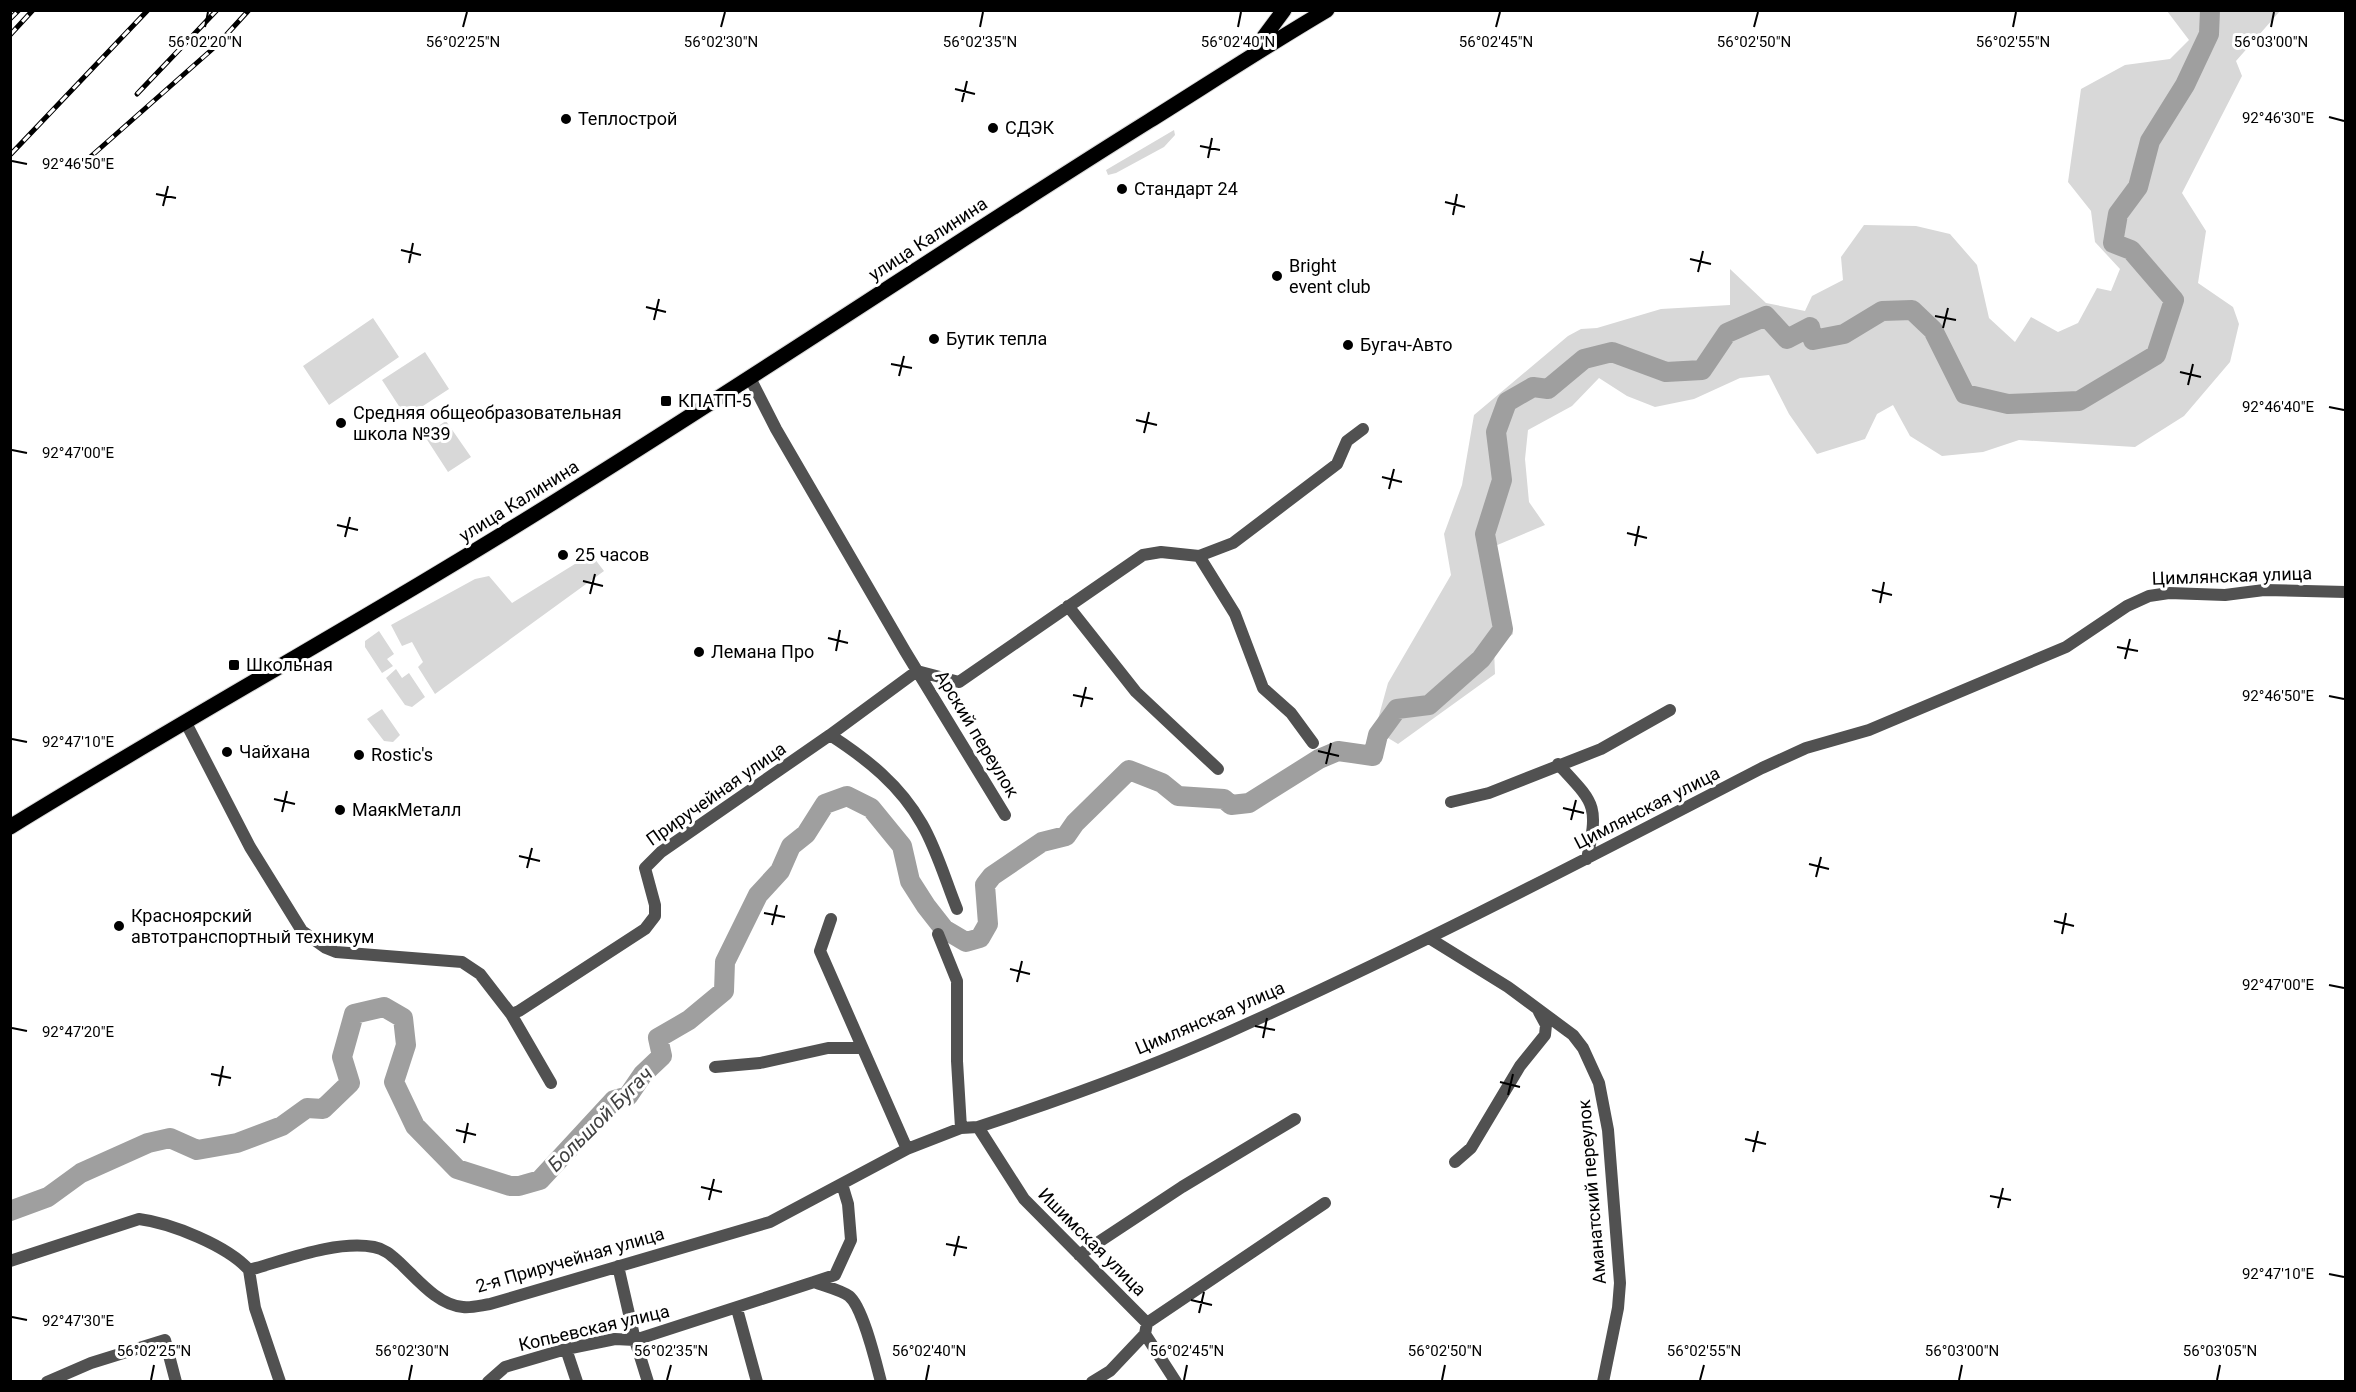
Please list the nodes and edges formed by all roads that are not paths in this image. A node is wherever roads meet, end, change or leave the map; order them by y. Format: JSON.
{"nodes":[{"id":1,"x":1284,"y":10,"type":"edge"},
{"id":2,"x":1305,"y":10,"type":"edge"},
{"id":3,"x":1327,"y":10,"type":"edge"},
{"id":4,"x":1250,"y":56,"type":"junction"},
{"id":5,"x":750,"y":378,"type":"junction"},
{"id":6,"x":1363,"y":429,"type":"dead end"},
{"id":7,"x":1198,"y":556,"type":"junction"},
{"id":8,"x":2346,"y":591,"type":"edge"},
{"id":9,"x":1068,"y":606,"type":"junction"},
{"id":10,"x":918,"y":671,"type":"junction"},
{"id":11,"x":1670,"y":710,"type":"dead end"},
{"id":12,"x":185,"y":721,"type":"junction"},
{"id":13,"x":830,"y":735,"type":"junction"},
{"id":14,"x":1313,"y":743,"type":"dead end"},
{"id":15,"x":1558,"y":764,"type":"junction"},
{"id":16,"x":1218,"y":769,"type":"dead end"},
{"id":17,"x":1451,"y":802,"type":"dead end"},
{"id":18,"x":1005,"y":815,"type":"dead end"},
{"id":19,"x":10,"y":827,"type":"edge"},
{"id":20,"x":1587,"y":859,"type":"junction"},
{"id":21,"x":957,"y":909,"type":"dead end"},
{"id":22,"x":831,"y":919,"type":"dead end"},
{"id":23,"x":938,"y":934,"type":"dead end"},
{"id":24,"x":1429,"y":938,"type":"junction"},
{"id":25,"x":1537,"y":1008,"type":"junction"},
{"id":26,"x":511,"y":1014,"type":"junction"},
{"id":27,"x":862,"y":1048,"type":"junction"},
{"id":28,"x":715,"y":1067,"type":"dead end"},
{"id":29,"x":551,"y":1083,"type":"dead end"},
{"id":30,"x":1295,"y":1119,"type":"dead end"},
{"id":31,"x":978,"y":1127,"type":"junction"},
{"id":32,"x":961,"y":1128,"type":"junction"},
{"id":33,"x":907,"y":1149,"type":"junction"},
{"id":34,"x":1455,"y":1162,"type":"dead end"},
{"id":35,"x":842,"y":1184,"type":"junction"},
{"id":36,"x":1325,"y":1203,"type":"dead end"},
{"id":37,"x":1079,"y":1255,"type":"junction"},
{"id":38,"x":10,"y":1261,"type":"edge"},
{"id":39,"x":618,"y":1266,"type":"junction"},
{"id":40,"x":249,"y":1270,"type":"junction"},
{"id":41,"x":814,"y":1282,"type":"junction"},
{"id":42,"x":737,"y":1309,"type":"junction"},
{"id":43,"x":1146,"y":1328,"type":"junction"},
{"id":44,"x":634,"y":1340,"type":"junction"},
{"id":45,"x":566,"y":1349,"type":"junction"},
{"id":46,"x":47,"y":1382,"type":"edge"},
{"id":47,"x":176,"y":1382,"type":"edge"},
{"id":48,"x":280,"y":1382,"type":"edge"},
{"id":49,"x":488,"y":1382,"type":"edge"},
{"id":50,"x":577,"y":1382,"type":"edge"},
{"id":51,"x":648,"y":1382,"type":"edge"},
{"id":52,"x":757,"y":1382,"type":"edge"},
{"id":53,"x":881,"y":1382,"type":"edge"},
{"id":54,"x":1092,"y":1382,"type":"edge"},
{"id":55,"x":1176,"y":1382,"type":"edge"},
{"id":56,"x":1602,"y":1382,"type":"edge"}],
"edges":[{"from":1,"to":4,"type":"main road"},
{"from":2,"to":4,"type":"main road","name":"улица Калинина"},
{"from":3,"to":4,"type":"main road","name":"улица Калинина"},
{"from":4,"to":5,"type":"main road","name":"улица Калинина"},
{"from":5,"to":10,"type":"street","name":"Арский переулок"},
{"from":5,"to":12,"type":"main road","name":"улица Калинина"},
{"from":6,"to":7,"type":"street"},
{"from":7,"to":9,"type":"street"},
{"from":7,"to":14,"type":"street"},
{"from":8,"to":20,"type":"street","name":"Цимлянская улица"},
{"from":9,"to":10,"type":"street"},
{"from":9,"to":16,"type":"street"},
{"from":10,"to":13,"type":"street","name":"Приручейная улица"},
{"from":10,"to":18,"type":"street","name":"Арский переулок"},
{"from":11,"to":15,"type":"street"},
{"from":12,"to":19,"type":"main road","name":"улица Калинина"},
{"from":12,"to":26,"type":"street"},
{"from":13,"to":21,"type":"street"},
{"from":13,"to":26,"type":"street","name":"Приручейная улица"},
{"from":15,"to":17,"type":"street"},
{"from":15,"to":20,"type":"street"},
{"from":20,"to":24,"type":"street","name":"Цимлянская улица"},
{"from":22,"to":27,"type":"street"},
{"from":23,"to":32,"type":"street"},
{"from":24,"to":25,"type":"street","name":"Аманатский переулок"},
{"from":24,"to":31,"type":"street","name":"Цимлянская улица"},
{"from":25,"to":34,"type":"street"},
{"from":25,"to":56,"type":"street","name":"Аманатский переулок"},
{"from":26,"to":29,"type":"street"},
{"from":27,"to":28,"type":"street"},
{"from":27,"to":33,"type":"street"},
{"from":30,"to":37,"type":"street"},
{"from":31,"to":32,"type":"street","name":"2-я Приручейная улица"},
{"from":31,"to":37,"type":"street","name":"Ишимская улица"},
{"from":32,"to":33,"type":"street","name":"2-я Приручейная улица"},
{"from":33,"to":35,"type":"street","name":"2-я Приручейная улица"},
{"from":35,"to":39,"type":"street","name":"2-я Приручейная улица"},
{"from":35,"to":41,"type":"street","name":"Копьевская улица"},
{"from":36,"to":43,"type":"street"},
{"from":37,"to":43,"type":"street","name":"Ишимская улица"},
{"from":38,"to":40,"type":"street"},
{"from":39,"to":40,"type":"street","name":"2-я Приручейная улица"},
{"from":39,"to":44,"type":"street"},
{"from":40,"to":48,"type":"street"},
{"from":41,"to":42,"type":"street","name":"Копьевская улица"},
{"from":41,"to":53,"type":"street"},
{"from":42,"to":44,"type":"street","name":"Копьевская улица"},
{"from":42,"to":52,"type":"street"},
{"from":43,"to":54,"type":"street"},
{"from":43,"to":55,"type":"street","name":"Ишимская улица"},
{"from":44,"to":45,"type":"street","name":"Копьевская улица"},
{"from":44,"to":51,"type":"street"},
{"from":45,"to":49,"type":"street","name":"Копьевская улица"},
{"from":45,"to":50,"type":"street"},
{"from":46,"to":47,"type":"street"}]}
